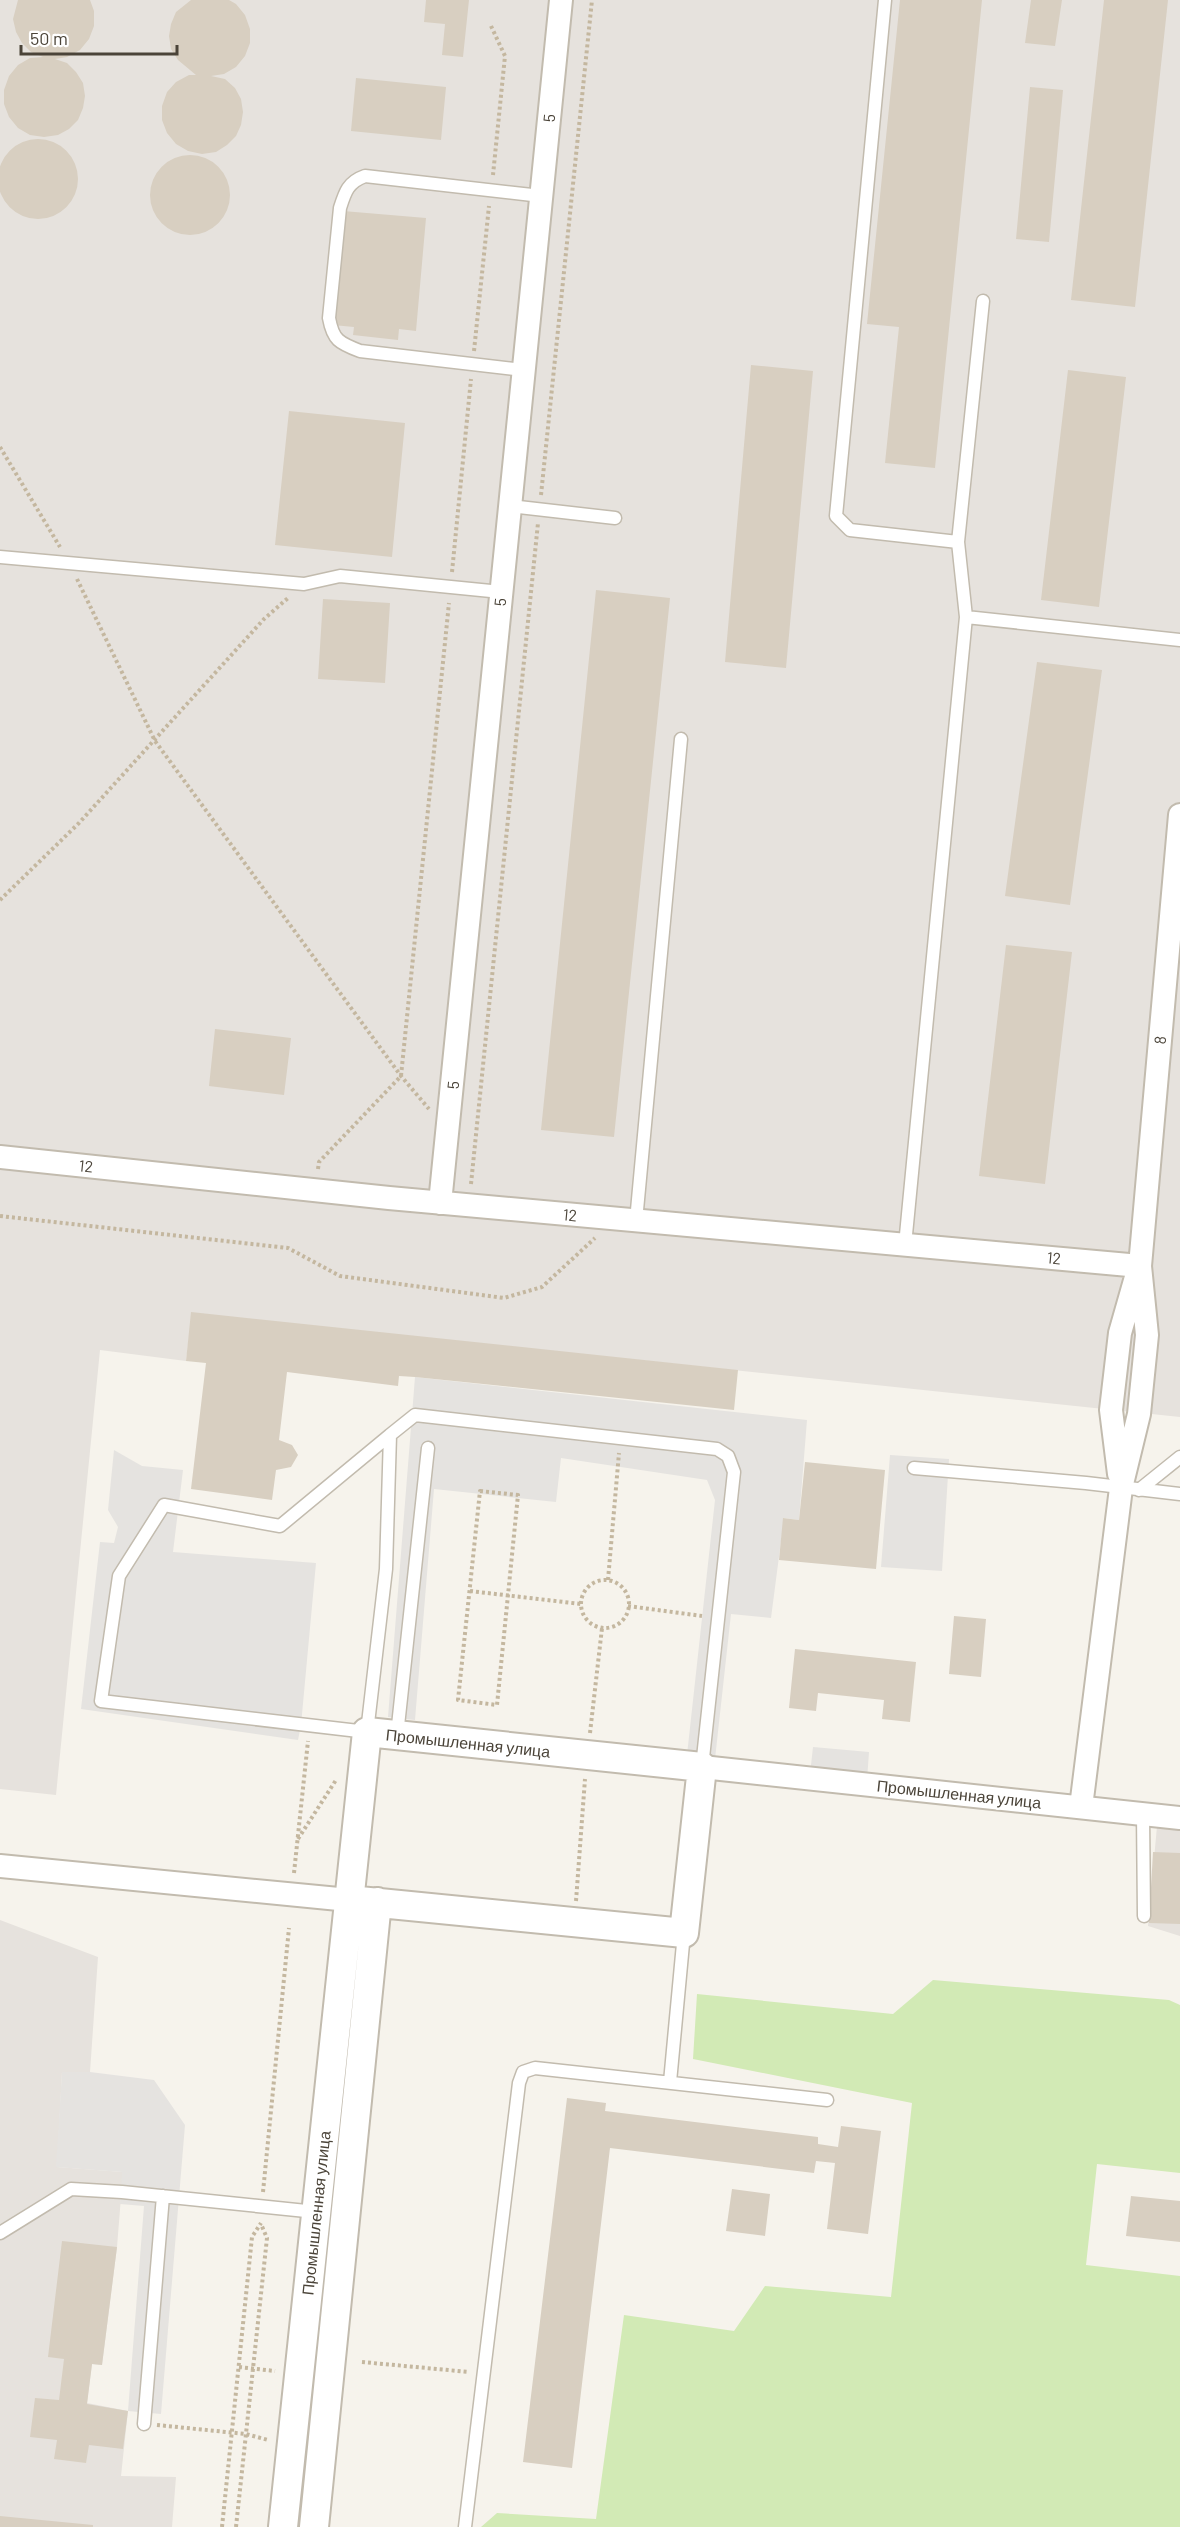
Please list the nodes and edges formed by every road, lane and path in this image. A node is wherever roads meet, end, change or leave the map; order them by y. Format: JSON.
{"nodes":[{"id":1,"x":561,"y":0,"type":"edge"},
{"id":2,"x":592,"y":0,"type":"edge"},
{"id":3,"x":885,"y":0,"type":"edge"},
{"id":4,"x":490,"y":26,"type":"dead end"},
{"id":5,"x":491,"y":191,"type":"junction"},
{"id":6,"x":541,"y":196,"type":"junction"},
{"id":7,"x":983,"y":301,"type":"dead end"},
{"id":8,"x":473,"y":365,"type":"junction"},
{"id":9,"x":524,"y":370,"type":"junction"},
{"id":10,"x":0,"y":447,"type":"edge"},
{"id":11,"x":510,"y":506,"type":"junction"},
{"id":12,"x":540,"y":509,"type":"junction"},
{"id":13,"x":615,"y":518,"type":"dead end"},
{"id":14,"x":958,"y":542,"type":"junction"},
{"id":15,"x":0,"y":556,"type":"edge"},
{"id":16,"x":70,"y":563,"type":"junction"},
{"id":17,"x":304,"y":584,"type":"junction"},
{"id":18,"x":450,"y":587,"type":"junction"},
{"id":19,"x":501,"y":592,"type":"junction"},
{"id":20,"x":966,"y":617,"type":"junction"},
{"id":21,"x":1180,"y":640,"type":"edge"},
{"id":22,"x":681,"y":739,"type":"dead end"},
{"id":23,"x":155,"y":741,"type":"junction"},
{"id":24,"x":1180,"y":815,"type":"edge"},
{"id":25,"x":0,"y":900,"type":"edge"},
{"id":26,"x":401,"y":1076,"type":"junction"},
{"id":27,"x":448,"y":1132,"type":"junction"},
{"id":28,"x":0,"y":1157,"type":"edge"},
{"id":29,"x":314,"y":1191,"type":"junction"},
{"id":30,"x":440,"y":1203,"type":"junction"},
{"id":31,"x":469,"y":1206,"type":"junction"},
{"id":32,"x":0,"y":1216,"type":"edge"},
{"id":33,"x":626,"y":1220,"type":"junction"},
{"id":34,"x":905,"y":1245,"type":"junction"},
{"id":35,"x":1140,"y":1266,"type":"junction"},
{"id":36,"x":390,"y":1435,"type":"junction"},
{"id":37,"x":620,"y":1438,"type":"junction"},
{"id":38,"x":428,"y":1448,"type":"dead end"},
{"id":39,"x":1180,"y":1457,"type":"edge"},
{"id":40,"x":914,"y":1468,"type":"dead end"},
{"id":41,"x":1130,"y":1489,"type":"junction"},
{"id":42,"x":1180,"y":1494,"type":"edge"},
{"id":43,"x":608,"y":1580,"type":"junction"},
{"id":44,"x":470,"y":1590,"type":"junction"},
{"id":45,"x":508,"y":1595,"type":"junction"},
{"id":46,"x":581,"y":1604,"type":"junction"},
{"id":47,"x":628,"y":1606,"type":"junction"},
{"id":48,"x":718,"y":1618,"type":"junction"},
{"id":49,"x":310,"y":1726,"type":"junction"},
{"id":50,"x":367,"y":1732,"type":"junction"},
{"id":51,"x":397,"y":1735,"type":"junction"},
{"id":52,"x":702,"y":1767,"type":"junction"},
{"id":53,"x":342,"y":1771,"type":"dead end"},
{"id":54,"x":1081,"y":1807,"type":"junction"},
{"id":55,"x":1143,"y":1814,"type":"junction"},
{"id":56,"x":1180,"y":1818,"type":"edge"},
{"id":57,"x":298,"y":1840,"type":"junction"},
{"id":58,"x":0,"y":1866,"type":"edge"},
{"id":59,"x":294,"y":1875,"type":"dead end"},
{"id":60,"x":349,"y":1899,"type":"junction"},
{"id":61,"x":377,"y":1902,"type":"junction"},
{"id":62,"x":1144,"y":1916,"type":"dead end"},
{"id":63,"x":289,"y":1928,"type":"dead end"},
{"id":64,"x":684,"y":1934,"type":"junction"},
{"id":65,"x":670,"y":2082,"type":"junction"},
{"id":66,"x":826,"y":2100,"type":"dead end"},
{"id":67,"x":263,"y":2195,"type":"dead end"},
{"id":68,"x":163,"y":2196,"type":"junction"},
{"id":69,"x":316,"y":2212,"type":"junction"},
{"id":70,"x":345,"y":2216,"type":"junction"},
{"id":71,"x":0,"y":2234,"type":"edge"},
{"id":72,"x":362,"y":2361,"type":"dead end"},
{"id":73,"x":239,"y":2367,"type":"junction"},
{"id":74,"x":253,"y":2368,"type":"junction"},
{"id":75,"x":276,"y":2371,"type":"dead end"},
{"id":76,"x":483,"y":2374,"type":"junction"},
{"id":77,"x":144,"y":2424,"type":"joint"},
{"id":78,"x":231,"y":2433,"type":"junction"},
{"id":79,"x":246,"y":2434,"type":"junction"},
{"id":80,"x":266,"y":2438,"type":"dead end"},
{"id":81,"x":222,"y":2527,"type":"edge"},
{"id":82,"x":236,"y":2527,"type":"edge"},
{"id":83,"x":283,"y":2527,"type":"edge"},
{"id":84,"x":314,"y":2527,"type":"edge"},
{"id":85,"x":465,"y":2527,"type":"edge"}],
"edges":[{"from":1,"to":6,"type":"street","name":"5"},
{"from":2,"to":12,"type":"path"},
{"from":3,"to":14,"type":"lane"},
{"from":4,"to":5,"type":"path"},
{"from":5,"to":6,"type":"lane"},
{"from":5,"to":8,"type":"path"},
{"from":5,"to":8,"type":"lane"},
{"from":6,"to":9,"type":"street","name":"5"},
{"from":7,"to":14,"type":"lane"},
{"from":8,"to":9,"type":"lane"},
{"from":8,"to":18,"type":"path"},
{"from":9,"to":11,"type":"street","name":"5"},
{"from":10,"to":16,"type":"path"},
{"from":11,"to":12,"type":"lane"},
{"from":11,"to":19,"type":"street","name":"5"},
{"from":12,"to":13,"type":"lane"},
{"from":12,"to":31,"type":"path"},
{"from":14,"to":20,"type":"lane"},
{"from":15,"to":16,"type":"lane"},
{"from":16,"to":17,"type":"lane"},
{"from":16,"to":23,"type":"path"},
{"from":17,"to":18,"type":"lane"},
{"from":17,"to":23,"type":"path"},
{"from":18,"to":19,"type":"lane"},
{"from":18,"to":26,"type":"path"},
{"from":19,"to":27,"type":"street","name":"5"},
{"from":20,"to":21,"type":"lane"},
{"from":20,"to":34,"type":"lane"},
{"from":22,"to":33,"type":"lane"},
{"from":23,"to":25,"type":"path"},
{"from":23,"to":26,"type":"path"},
{"from":24,"to":35,"type":"street","name":"8"},
{"from":26,"to":27,"type":"path"},
{"from":26,"to":29,"type":"path"},
{"from":27,"to":30,"type":"street","name":"5"},
{"from":28,"to":29,"type":"street","name":"12"},
{"from":29,"to":30,"type":"street","name":"12"},
{"from":30,"to":31,"type":"street","name":"12"},
{"from":31,"to":33,"type":"street","name":"12"},
{"from":32,"to":33,"type":"path"},
{"from":33,"to":34,"type":"street","name":"12"},
{"from":34,"to":35,"type":"street","name":"12"},
{"from":35,"to":41,"type":"street","name":"8"},
{"from":36,"to":37,"type":"lane"},
{"from":36,"to":49,"type":"lane"},
{"from":36,"to":50,"type":"lane"},
{"from":37,"to":43,"type":"path"},
{"from":37,"to":48,"type":"lane"},
{"from":38,"to":51,"type":"lane"},
{"from":39,"to":41,"type":"lane"},
{"from":40,"to":41,"type":"lane"},
{"from":41,"to":42,"type":"lane"},
{"from":41,"to":54,"type":"street","name":"8"},
{"from":43,"to":46,"type":"path"},
{"from":43,"to":47,"type":"path"},
{"from":44,"to":45,"type":"path"},
{"from":44,"to":45,"type":"path"},
{"from":44,"to":45,"type":"path"},
{"from":45,"to":46,"type":"path"},
{"from":46,"to":47,"type":"path"},
{"from":47,"to":48,"type":"path"},
{"from":48,"to":52,"type":"lane"},
{"from":49,"to":50,"type":"lane"},
{"from":49,"to":57,"type":"path"},
{"from":50,"to":51,"type":"street","name":"Промышленная улица"},
{"from":50,"to":60,"type":"street","name":"Промышленная улица"},
{"from":51,"to":52,"type":"street","name":"Промышленная улица"},
{"from":52,"to":54,"type":"street","name":"Промышленная улица"},
{"from":52,"to":64,"type":"street"},
{"from":53,"to":57,"type":"path"},
{"from":54,"to":55,"type":"street","name":"Промышленная улица"},
{"from":55,"to":56,"type":"street","name":"Промышленная улица"},
{"from":55,"to":62,"type":"lane"},
{"from":57,"to":59,"type":"path"},
{"from":58,"to":60,"type":"street"},
{"from":60,"to":61,"type":"street"},
{"from":60,"to":69,"type":"street","name":"Промышленная улица"},
{"from":61,"to":64,"type":"street"},
{"from":61,"to":70,"type":"street","name":"Промышленная улица"},
{"from":63,"to":67,"type":"path"},
{"from":64,"to":65,"type":"lane"},
{"from":65,"to":66,"type":"lane"},
{"from":65,"to":76,"type":"lane"},
{"from":68,"to":69,"type":"lane"},
{"from":68,"to":71,"type":"lane"},
{"from":68,"to":77,"type":"lane"},
{"from":69,"to":70,"type":"street"},
{"from":69,"to":83,"type":"street","name":"Промышленная улица"},
{"from":70,"to":84,"type":"street","name":"Промышленная улица"},
{"from":72,"to":76,"type":"path"},
{"from":73,"to":74,"type":"path"},
{"from":73,"to":74,"type":"path"},
{"from":73,"to":78,"type":"path"},
{"from":74,"to":75,"type":"path"},
{"from":74,"to":79,"type":"path"},
{"from":76,"to":85,"type":"lane"},
{"from":77,"to":78,"type":"path"},
{"from":78,"to":79,"type":"path"},
{"from":78,"to":81,"type":"path"},
{"from":79,"to":80,"type":"path"},
{"from":79,"to":82,"type":"path"}]}
